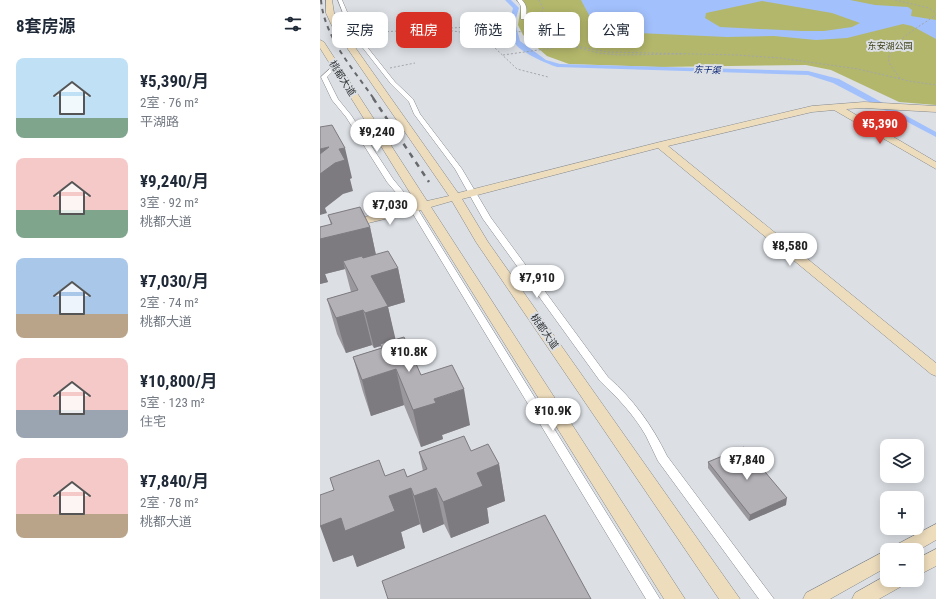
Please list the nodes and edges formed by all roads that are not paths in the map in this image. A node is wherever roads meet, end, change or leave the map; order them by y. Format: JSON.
{"nodes":[{"id":1,"x":519,"y":0,"type":"edge"},
{"id":2,"x":328,"y":5,"type":"edge"},
{"id":3,"x":525,"y":12,"type":"edge"},
{"id":4,"x":320,"y":42,"type":"edge"},
{"id":5,"x":335,"y":66,"type":"junction"},
{"id":6,"x":846,"y":105,"type":"junction"},
{"id":7,"x":834,"y":106,"type":"junction"},
{"id":8,"x":936,"y":109,"type":"edge"},
{"id":9,"x":660,"y":145,"type":"junction"},
{"id":10,"x":936,"y":157,"type":"edge"},
{"id":11,"x":936,"y":166,"type":"edge"},
{"id":12,"x":470,"y":193,"type":"junction"},
{"id":13,"x":455,"y":197,"type":"junction"},
{"id":14,"x":418,"y":206,"type":"junction"},
{"id":15,"x":320,"y":232,"type":"edge"},
{"id":16,"x":936,"y":371,"type":"edge"},
{"id":17,"x":936,"y":531,"type":"edge"},
{"id":18,"x":915,"y":543,"type":"edge"},
{"id":19,"x":936,"y":557,"type":"edge"},
{"id":20,"x":880,"y":562,"type":"edge"},
{"id":21,"x":924,"y":564,"type":"edge"},
{"id":22,"x":883,"y":587,"type":"edge"},
{"id":23,"x":652,"y":599,"type":"edge"},
{"id":24,"x":675,"y":599,"type":"edge"},
{"id":25,"x":730,"y":599,"type":"edge"},
{"id":26,"x":767,"y":599,"type":"edge"},
{"id":27,"x":812,"y":599,"type":"edge"},
{"id":28,"x":862,"y":599,"type":"edge"}],
"edges":[{"from":1,"to":3,"type":"street"},
{"from":2,"to":12,"type":"street"},
{"from":2,"to":13,"type":"main road","name":"桃都大道"},
{"from":4,"to":5,"type":"main road","name":"桃都大道"},
{"from":5,"to":14,"type":"main road","name":"桃都大道"},
{"from":5,"to":14,"type":"street"},
{"from":6,"to":7,"type":"main road"},
{"from":6,"to":8,"type":"main road"},
{"from":6,"to":10,"type":"main road"},
{"from":7,"to":9,"type":"main road"},
{"from":7,"to":11,"type":"main road"},
{"from":9,"to":12,"type":"main road"},
{"from":9,"to":16,"type":"main road"},
{"from":12,"to":13,"type":"main road"},
{"from":12,"to":26,"type":"street"},
{"from":13,"to":14,"type":"main road"},
{"from":13,"to":25,"type":"main road","name":"桃都大道"},
{"from":14,"to":15,"type":"main road"},
{"from":14,"to":23,"type":"street"},
{"from":14,"to":24,"type":"main road","name":"桃都大道"},
{"from":17,"to":18,"type":"main road"},
{"from":19,"to":21,"type":"main road"},
{"from":20,"to":27,"type":"main road"},
{"from":22,"to":28,"type":"main road"}]}
